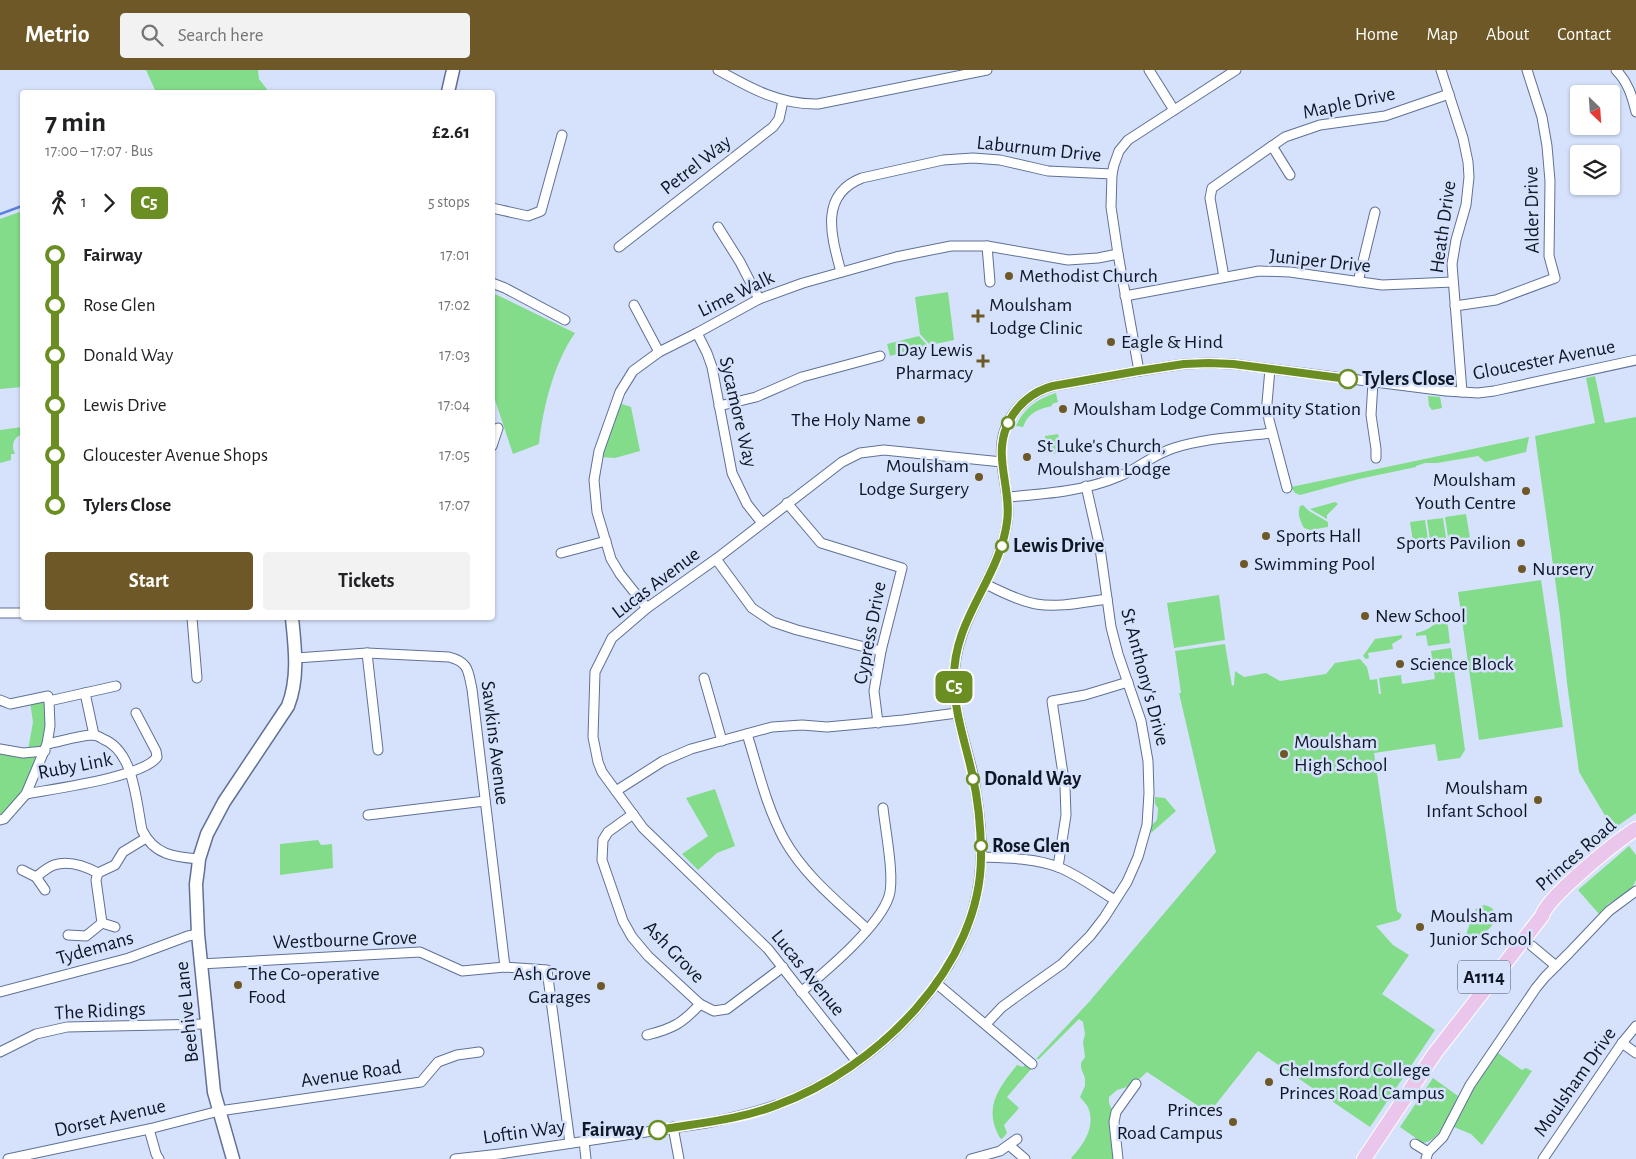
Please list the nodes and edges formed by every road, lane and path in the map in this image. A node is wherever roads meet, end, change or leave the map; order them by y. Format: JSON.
{"nodes":[{"id":1,"x":453,"y":70,"type":"edge"},
{"id":2,"x":718,"y":70,"type":"edge"},
{"id":3,"x":987,"y":70,"type":"edge"},
{"id":4,"x":1149,"y":70,"type":"edge"},
{"id":5,"x":1236,"y":70,"type":"edge"},
{"id":6,"x":1441,"y":70,"type":"edge"},
{"id":7,"x":1527,"y":70,"type":"edge"},
{"id":8,"x":1616,"y":70,"type":"edge"},
{"id":9,"x":448,"y":90,"type":"edge"},
{"id":10,"x":1449,"y":94,"type":"junction"},
{"id":11,"x":783,"y":101,"type":"junction"},
{"id":12,"x":1174,"y":110,"type":"junction"},
{"id":13,"x":1636,"y":112,"type":"edge"},
{"id":14,"x":562,"y":135,"type":"dead end"},
{"id":15,"x":1272,"y":146,"type":"junction"},
{"id":16,"x":1112,"y":174,"type":"junction"},
{"id":17,"x":1290,"y":175,"type":"dead end"},
{"id":18,"x":495,"y":209,"type":"edge"},
{"id":19,"x":1375,"y":212,"type":"dead end"},
{"id":20,"x":718,"y":227,"type":"dead end"},
{"id":21,"x":987,"y":246,"type":"junction"},
{"id":22,"x":619,"y":248,"type":"dead end"},
{"id":23,"x":1118,"y":254,"type":"junction"},
{"id":24,"x":841,"y":272,"type":"junction"},
{"id":25,"x":1224,"y":277,"type":"junction"},
{"id":26,"x":990,"y":282,"type":"dead end"},
{"id":27,"x":1358,"y":282,"type":"junction"},
{"id":28,"x":1453,"y":282,"type":"junction"},
{"id":29,"x":495,"y":284,"type":"edge"},
{"id":30,"x":1126,"y":296,"type":"junction"},
{"id":31,"x":759,"y":299,"type":"junction"},
{"id":32,"x":634,"y":305,"type":"dead end"},
{"id":33,"x":1455,"y":306,"type":"junction"},
{"id":34,"x":565,"y":320,"type":"dead end"},
{"id":35,"x":697,"y":334,"type":"junction"},
{"id":36,"x":658,"y":352,"type":"junction"},
{"id":37,"x":880,"y":356,"type":"dead end"},
{"id":38,"x":1636,"y":360,"type":"edge"},
{"id":39,"x":1270,"y":369,"type":"junction"},
{"id":40,"x":1138,"y":371,"type":"junction"},
{"id":41,"x":1373,"y":382,"type":"junction"},
{"id":42,"x":1462,"y":392,"type":"junction"},
{"id":43,"x":719,"y":406,"type":"junction"},
{"id":44,"x":498,"y":428,"type":"dead end"},
{"id":45,"x":1272,"y":433,"type":"junction"},
{"id":46,"x":495,"y":437,"type":"edge"},
{"id":47,"x":1376,"y":458,"type":"dead end"},
{"id":48,"x":1002,"y":462,"type":"junction"},
{"id":49,"x":1086,"y":486,"type":"junction"},
{"id":50,"x":1287,"y":488,"type":"dead end"},
{"id":51,"x":1008,"y":497,"type":"junction"},
{"id":52,"x":787,"y":503,"type":"junction"},
{"id":53,"x":762,"y":523,"type":"junction"},
{"id":54,"x":606,"y":541,"type":"junction"},
{"id":55,"x":561,"y":553,"type":"dead end"},
{"id":56,"x":716,"y":560,"type":"junction"},
{"id":57,"x":985,"y":584,"type":"junction"},
{"id":58,"x":1107,"y":599,"type":"junction"},
{"id":59,"x":647,"y":608,"type":"junction"},
{"id":60,"x":0,"y":613,"type":"edge"},
{"id":61,"x":20,"y":613,"type":"edge"},
{"id":62,"x":192,"y":620,"type":"edge"},
{"id":63,"x":292,"y":620,"type":"edge"},
{"id":64,"x":881,"y":651,"type":"junction"},
{"id":65,"x":367,"y":653,"type":"junction"},
{"id":66,"x":296,"y":658,"type":"junction"},
{"id":67,"x":197,"y":678,"type":"dead end"},
{"id":68,"x":704,"y":678,"type":"dead end"},
{"id":69,"x":1128,"y":682,"type":"junction"},
{"id":70,"x":116,"y":686,"type":"dead end"},
{"id":71,"x":85,"y":692,"type":"junction"},
{"id":72,"x":0,"y":700,"type":"edge"},
{"id":73,"x":49,"y":701,"type":"junction"},
{"id":74,"x":136,"y":712,"type":"dead end"},
{"id":75,"x":957,"y":713,"type":"junction"},
{"id":76,"x":878,"y":723,"type":"junction"},
{"id":77,"x":747,"y":734,"type":"junction"},
{"id":78,"x":94,"y":735,"type":"junction"},
{"id":79,"x":722,"y":741,"type":"junction"},
{"id":80,"x":46,"y":747,"type":"junction"},
{"id":81,"x":0,"y":749,"type":"edge"},
{"id":82,"x":378,"y":750,"type":"dead end"},
{"id":83,"x":130,"y":772,"type":"junction"},
{"id":84,"x":616,"y":791,"type":"junction"},
{"id":85,"x":26,"y":794,"type":"junction"},
{"id":86,"x":485,"y":801,"type":"junction"},
{"id":87,"x":883,"y":808,"type":"dead end"},
{"id":88,"x":633,"y":814,"type":"junction"},
{"id":89,"x":368,"y":815,"type":"dead end"},
{"id":90,"x":0,"y":820,"type":"edge"},
{"id":91,"x":1636,"y":829,"type":"edge"},
{"id":92,"x":146,"y":838,"type":"junction"},
{"id":93,"x":981,"y":857,"type":"junction"},
{"id":94,"x":199,"y":859,"type":"junction"},
{"id":95,"x":1058,"y":867,"type":"junction"},
{"id":96,"x":22,"y":870,"type":"dead end"},
{"id":97,"x":98,"y":873,"type":"junction"},
{"id":98,"x":36,"y":877,"type":"junction"},
{"id":99,"x":45,"y":890,"type":"dead end"},
{"id":100,"x":1636,"y":891,"type":"edge"},
{"id":101,"x":1115,"y":900,"type":"junction"},
{"id":102,"x":102,"y":923,"type":"junction"},
{"id":103,"x":115,"y":927,"type":"dead end"},
{"id":104,"x":867,"y":929,"type":"junction"},
{"id":105,"x":198,"y":934,"type":"junction"},
{"id":106,"x":68,"y":935,"type":"dead end"},
{"id":107,"x":1532,"y":946,"type":"dead end"},
{"id":108,"x":200,"y":964,"type":"junction"},
{"id":109,"x":1556,"y":966,"type":"junction"},
{"id":110,"x":505,"y":967,"type":"junction"},
{"id":111,"x":783,"y":967,"type":"junction"},
{"id":112,"x":936,"y":983,"type":"junction"},
{"id":113,"x":0,"y":992,"type":"edge"},
{"id":114,"x":802,"y":992,"type":"junction"},
{"id":115,"x":700,"y":1004,"type":"junction"},
{"id":116,"x":206,"y":1024,"type":"junction"},
{"id":117,"x":986,"y":1024,"type":"junction"},
{"id":118,"x":1636,"y":1026,"type":"edge"},
{"id":119,"x":646,"y":1035,"type":"dead end"},
{"id":120,"x":1622,"y":1043,"type":"junction"},
{"id":121,"x":0,"y":1052,"type":"edge"},
{"id":122,"x":479,"y":1052,"type":"dead end"},
{"id":123,"x":1636,"y":1053,"type":"edge"},
{"id":124,"x":857,"y":1062,"type":"junction"},
{"id":125,"x":1032,"y":1064,"type":"dead end"},
{"id":126,"x":1136,"y":1084,"type":"dead end"},
{"id":127,"x":219,"y":1111,"type":"junction"},
{"id":128,"x":673,"y":1127,"type":"junction"},
{"id":129,"x":149,"y":1128,"type":"junction"},
{"id":130,"x":628,"y":1135,"type":"joint"},
{"id":131,"x":1017,"y":1139,"type":"dead end"},
{"id":132,"x":584,"y":1142,"type":"junction"},
{"id":133,"x":570,"y":1143,"type":"junction"},
{"id":134,"x":1415,"y":1144,"type":"dead end"},
{"id":135,"x":1009,"y":1145,"type":"junction"},
{"id":136,"x":501,"y":1156,"type":"edge"},
{"id":137,"x":1427,"y":1156,"type":"edge"},
{"id":138,"x":975,"y":1158,"type":"edge"},
{"id":139,"x":8,"y":1159,"type":"edge"},
{"id":140,"x":159,"y":1159,"type":"edge"},
{"id":141,"x":233,"y":1159,"type":"edge"},
{"id":142,"x":455,"y":1159,"type":"edge"},
{"id":143,"x":586,"y":1159,"type":"edge"},
{"id":144,"x":679,"y":1159,"type":"edge"},
{"id":145,"x":1025,"y":1159,"type":"edge"},
{"id":146,"x":1118,"y":1159,"type":"edge"},
{"id":147,"x":1364,"y":1159,"type":"edge"},
{"id":148,"x":1543,"y":1159,"type":"edge"}],
"edges":[{"from":1,"to":9,"type":"main road"},
{"from":2,"to":11,"type":"street"},
{"from":3,"to":11,"type":"street"},
{"from":4,"to":12,"type":"street"},
{"from":5,"to":12,"type":"street"},
{"from":6,"to":10,"type":"street","name":"Heath Drive"},
{"from":7,"to":33,"type":"street","name":"Alder Drive"},
{"from":8,"to":13,"type":"street"},
{"from":10,"to":15,"type":"street","name":"Maple Drive"},
{"from":10,"to":28,"type":"street","name":"Heath Drive"},
{"from":11,"to":22,"type":"street","name":"Petrel Way"},
{"from":12,"to":16,"type":"street"},
{"from":14,"to":18,"type":"street"},
{"from":15,"to":17,"type":"street"},
{"from":15,"to":25,"type":"street","name":"Maple Drive"},
{"from":16,"to":23,"type":"street"},
{"from":16,"to":24,"type":"street","name":"Laburnum Drive"},
{"from":19,"to":27,"type":"street"},
{"from":20,"to":31,"type":"street"},
{"from":21,"to":23,"type":"street","name":"Lime Walk"},
{"from":21,"to":24,"type":"street","name":"Lime Walk"},
{"from":21,"to":26,"type":"street"},
{"from":23,"to":30,"type":"street"},
{"from":24,"to":31,"type":"street","name":"Lime Walk"},
{"from":25,"to":27,"type":"street","name":"Juniper Drive"},
{"from":25,"to":30,"type":"street","name":"Juniper Drive"},
{"from":27,"to":28,"type":"street","name":"Juniper Drive"},
{"from":28,"to":33,"type":"street","name":"Heath Drive"},
{"from":29,"to":34,"type":"street"},
{"from":30,"to":40,"type":"street"},
{"from":31,"to":35,"type":"street","name":"Lime Walk"},
{"from":32,"to":36,"type":"street"},
{"from":33,"to":42,"type":"street","name":"Heath Drive"},
{"from":35,"to":36,"type":"street","name":"Lime Walk"},
{"from":35,"to":43,"type":"street","name":"Sycamore Way"},
{"from":36,"to":54,"type":"street","name":"Lime Walk"},
{"from":37,"to":43,"type":"street"},
{"from":38,"to":42,"type":"street","name":"Gloucester Avenue"},
{"from":39,"to":40,"type":"street","name":"Gloucester Avenue"},
{"from":39,"to":41,"type":"street","name":"Gloucester Avenue"},
{"from":39,"to":45,"type":"street"},
{"from":40,"to":48,"type":"street","name":"Gloucester Avenue"},
{"from":41,"to":42,"type":"street","name":"Gloucester Avenue"},
{"from":41,"to":47,"type":"street"},
{"from":43,"to":53,"type":"street","name":"Sycamore Way"},
{"from":44,"to":46,"type":"street"},
{"from":45,"to":49,"type":"street"},
{"from":45,"to":50,"type":"street"},
{"from":48,"to":51,"type":"street","name":"Gloucester Avenue"},
{"from":48,"to":52,"type":"street","name":"Lucas Avenue"},
{"from":49,"to":51,"type":"street"},
{"from":49,"to":58,"type":"street","name":"St Anthony's Drive"},
{"from":51,"to":57,"type":"street","name":"Gloucester Avenue"},
{"from":52,"to":53,"type":"street","name":"Lucas Avenue"},
{"from":52,"to":64,"type":"street","name":"Cypress Drive"},
{"from":53,"to":56,"type":"street","name":"Lucas Avenue"},
{"from":54,"to":55,"type":"street"},
{"from":54,"to":59,"type":"street","name":"Lime Walk"},
{"from":56,"to":59,"type":"street","name":"Lucas Avenue"},
{"from":56,"to":64,"type":"street"},
{"from":57,"to":58,"type":"street"},
{"from":57,"to":75,"type":"street","name":"Gloucester Avenue"},
{"from":58,"to":69,"type":"street","name":"St Anthony's Drive"},
{"from":59,"to":84,"type":"street","name":"Lucas Avenue"},
{"from":60,"to":61,"type":"street"},
{"from":62,"to":67,"type":"street"},
{"from":63,"to":66,"type":"main road","name":"Beehive Lane"},
{"from":64,"to":76,"type":"street","name":"Cypress Drive"},
{"from":65,"to":66,"type":"street","name":"Sawkins Avenue"},
{"from":65,"to":82,"type":"street"},
{"from":65,"to":86,"type":"street","name":"Sawkins Avenue"},
{"from":66,"to":94,"type":"main road","name":"Beehive Lane"},
{"from":68,"to":79,"type":"street"},
{"from":69,"to":95,"type":"street"},
{"from":69,"to":101,"type":"street","name":"St Anthony's Drive"},
{"from":70,"to":71,"type":"street"},
{"from":71,"to":73,"type":"street"},
{"from":71,"to":78,"type":"street"},
{"from":72,"to":73,"type":"street"},
{"from":73,"to":80,"type":"street"},
{"from":74,"to":83,"type":"street","name":"Ruby Link"},
{"from":75,"to":76,"type":"street"},
{"from":75,"to":93,"type":"street","name":"Gloucester Avenue"},
{"from":76,"to":77,"type":"street"},
{"from":77,"to":79,"type":"street"},
{"from":77,"to":104,"type":"street"},
{"from":78,"to":80,"type":"street"},
{"from":78,"to":83,"type":"street"},
{"from":79,"to":84,"type":"street"},
{"from":80,"to":81,"type":"street"},
{"from":80,"to":85,"type":"street"},
{"from":83,"to":85,"type":"street","name":"Ruby Link"},
{"from":83,"to":92,"type":"street"},
{"from":84,"to":88,"type":"street","name":"Lucas Avenue"},
{"from":85,"to":90,"type":"street"},
{"from":86,"to":89,"type":"street"},
{"from":86,"to":110,"type":"street","name":"Sawkins Avenue"},
{"from":87,"to":104,"type":"street"},
{"from":88,"to":111,"type":"street","name":"Lucas Avenue"},
{"from":88,"to":115,"type":"street","name":"Ash Grove"},
{"from":91,"to":147,"type":"main road","name":"Princes Road","number":"A1114"},
{"from":92,"to":94,"type":"street"},
{"from":92,"to":97,"type":"street"},
{"from":93,"to":95,"type":"street"},
{"from":93,"to":112,"type":"street","name":"Gloucester Avenue"},
{"from":94,"to":105,"type":"main road","name":"Beehive Lane"},
{"from":95,"to":101,"type":"street"},
{"from":96,"to":98,"type":"street"},
{"from":97,"to":98,"type":"street"},
{"from":97,"to":102,"type":"street"},
{"from":98,"to":99,"type":"street"},
{"from":100,"to":109,"type":"street"},
{"from":101,"to":117,"type":"street","name":"St Anthony's Drive"},
{"from":102,"to":103,"type":"street"},
{"from":102,"to":106,"type":"street"},
{"from":104,"to":114,"type":"street"},
{"from":105,"to":108,"type":"main road","name":"Beehive Lane"},
{"from":105,"to":113,"type":"street","name":"Tydemans"},
{"from":107,"to":109,"type":"street"},
{"from":108,"to":110,"type":"street","name":"Westbourne Grove"},
{"from":108,"to":116,"type":"main road","name":"Beehive Lane"},
{"from":109,"to":137,"type":"street"},
{"from":110,"to":133,"type":"street","name":"Westbourne Grove"},
{"from":111,"to":114,"type":"street","name":"Lucas Avenue"},
{"from":111,"to":115,"type":"street","name":"Ash Grove"},
{"from":112,"to":117,"type":"street"},
{"from":112,"to":124,"type":"street","name":"Gloucester Avenue"},
{"from":114,"to":124,"type":"street","name":"Lucas Avenue"},
{"from":115,"to":119,"type":"street"},
{"from":116,"to":121,"type":"street","name":"The Ridings"},
{"from":116,"to":127,"type":"main road","name":"Beehive Lane"},
{"from":117,"to":125,"type":"street"},
{"from":118,"to":120,"type":"street","name":"Moulsham Drive"},
{"from":120,"to":123,"type":"street"},
{"from":120,"to":148,"type":"street","name":"Moulsham Drive"},
{"from":122,"to":127,"type":"street","name":"Avenue Road"},
{"from":124,"to":128,"type":"street","name":"Gloucester Avenue"},
{"from":126,"to":146,"type":"street"},
{"from":127,"to":129,"type":"street","name":"Dorset Avenue"},
{"from":127,"to":141,"type":"main road","name":"Beehive Lane"},
{"from":128,"to":130,"type":"street","name":"Gloucester Avenue"},
{"from":128,"to":144,"type":"street"},
{"from":129,"to":139,"type":"street","name":"Dorset Avenue"},
{"from":129,"to":140,"type":"street"},
{"from":130,"to":132,"type":"street","name":"Loftin Way"},
{"from":131,"to":135,"type":"street"},
{"from":132,"to":133,"type":"street","name":"Loftin Way"},
{"from":132,"to":143,"type":"street"},
{"from":133,"to":136,"type":"street","name":"Loftin Way"},
{"from":134,"to":137,"type":"street"},
{"from":135,"to":138,"type":"street"},
{"from":135,"to":145,"type":"street"},
{"from":136,"to":142,"type":"street","name":"Loftin Way"}]}
